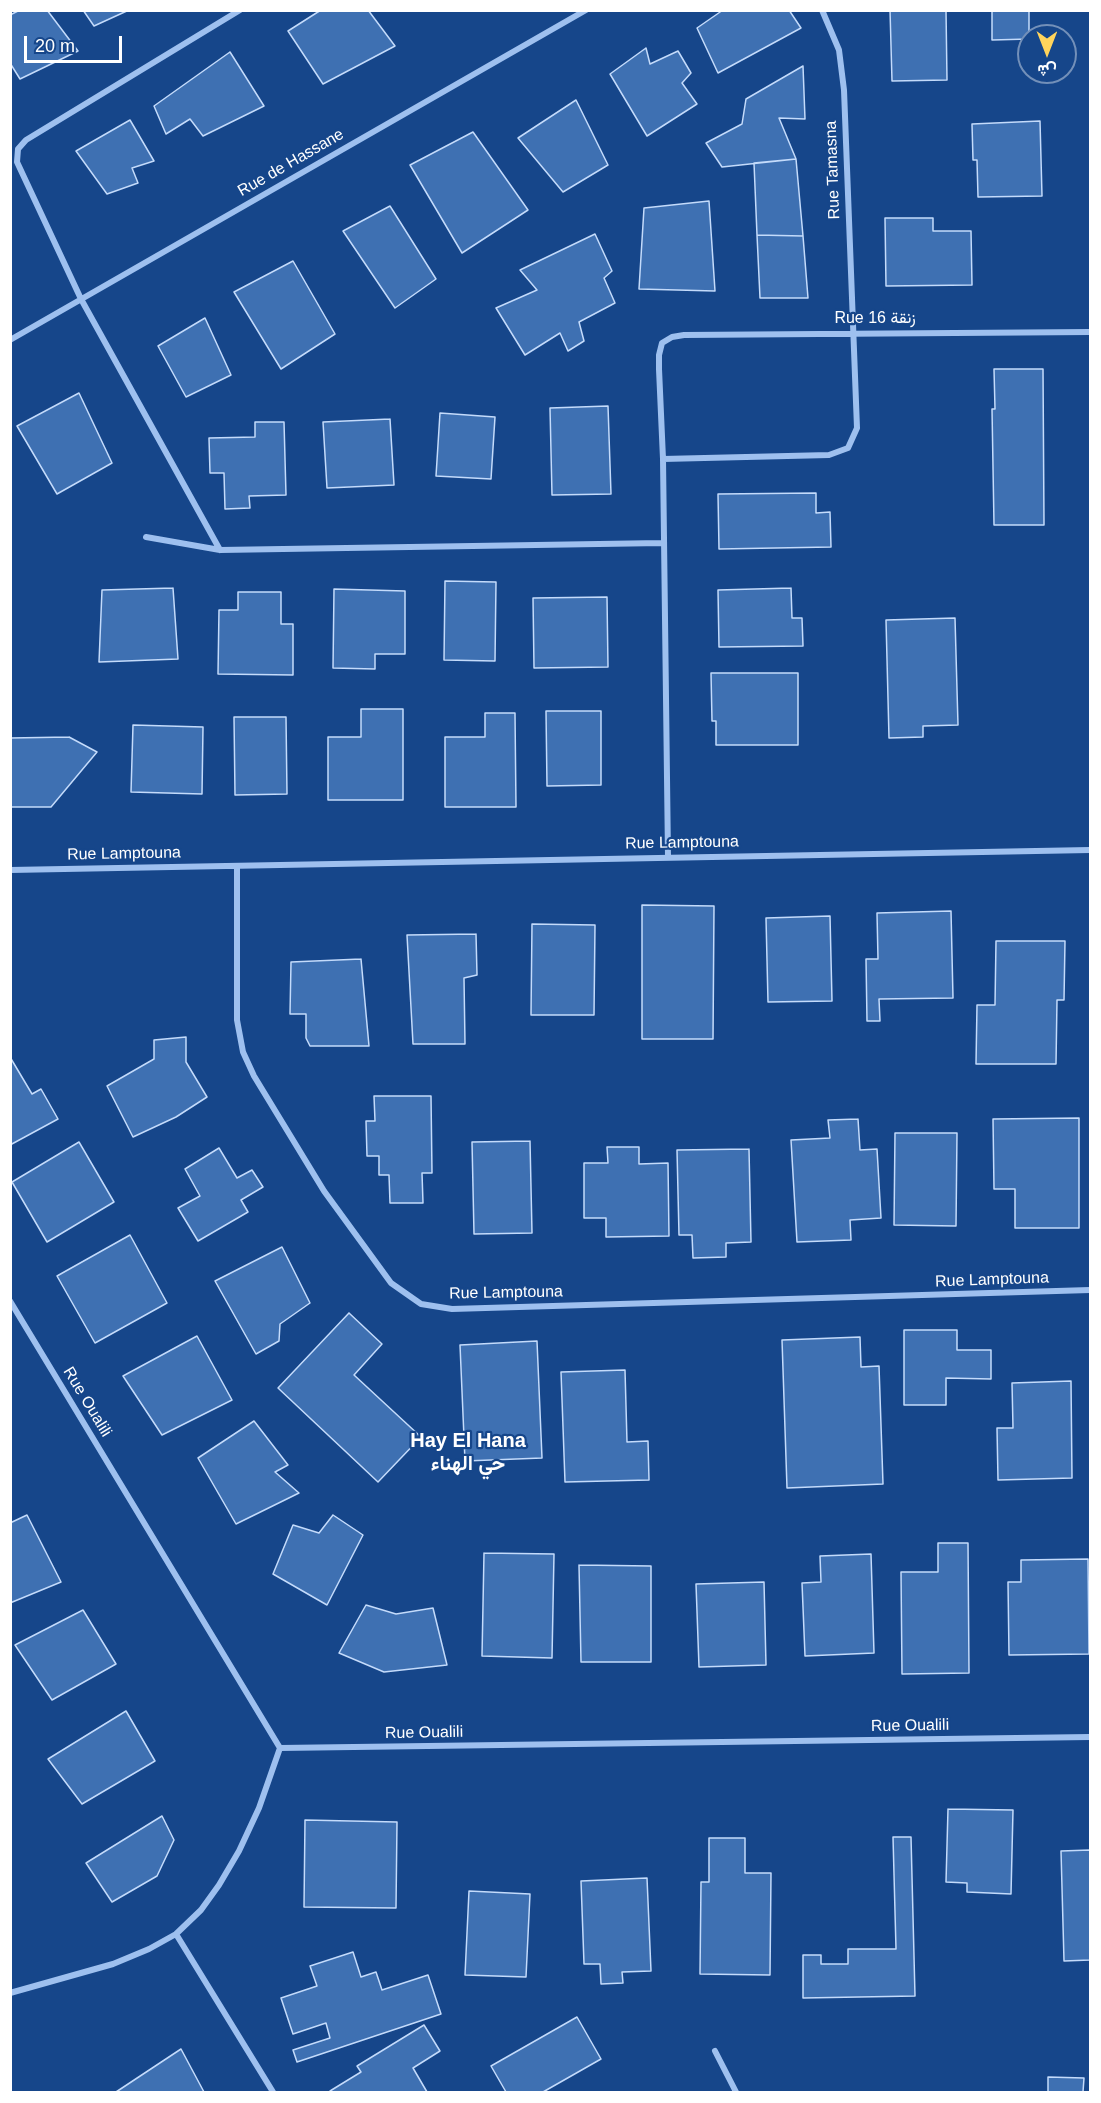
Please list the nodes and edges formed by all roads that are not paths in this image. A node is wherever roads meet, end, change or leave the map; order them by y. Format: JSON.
{"nodes":[{"id":1,"x":240,"y":10,"type":"edge"},
{"id":2,"x":586,"y":10,"type":"edge"},
{"id":3,"x":822,"y":10,"type":"edge"},
{"id":4,"x":81,"y":299,"type":"junction"},
{"id":5,"x":1090,"y":332,"type":"edge"},
{"id":6,"x":853,"y":333,"type":"junction"},
{"id":7,"x":10,"y":340,"type":"edge"},
{"id":8,"x":663,"y":459,"type":"junction"},
{"id":9,"x":146,"y":537,"type":"dead end"},
{"id":10,"x":662,"y":543,"type":"junction"},
{"id":11,"x":220,"y":550,"type":"junction"},
{"id":12,"x":1090,"y":850,"type":"edge"},
{"id":13,"x":668,"y":857,"type":"junction"},
{"id":14,"x":237,"y":866,"type":"junction"},
{"id":15,"x":10,"y":870,"type":"edge"},
{"id":16,"x":1090,"y":1290,"type":"edge"},
{"id":17,"x":10,"y":1301,"type":"edge"},
{"id":18,"x":1090,"y":1737,"type":"edge"},
{"id":19,"x":280,"y":1748,"type":"junction"},
{"id":20,"x":176,"y":1934,"type":"junction"},
{"id":21,"x":10,"y":1993,"type":"edge"},
{"id":22,"x":715,"y":2051,"type":"dead end"},
{"id":23,"x":273,"y":2092,"type":"edge"},
{"id":24,"x":736,"y":2092,"type":"edge"}],
"edges":[{"from":1,"to":4,"type":"street"},
{"from":2,"to":4,"type":"street","name":"Rue de Hassane"},
{"from":3,"to":6,"type":"street","name":"Rue Tamasna"},
{"from":4,"to":7,"type":"street","name":"Rue de Hassane"},
{"from":4,"to":11,"type":"street"},
{"from":5,"to":6,"type":"street","name":"Rue 16 زنقة"},
{"from":6,"to":8,"type":"street","name":"Rue Tamasna"},
{"from":6,"to":8,"type":"street","name":"Rue 16 زنقة"},
{"from":8,"to":10,"type":"street"},
{"from":9,"to":11,"type":"street"},
{"from":10,"to":11,"type":"street"},
{"from":10,"to":13,"type":"street"},
{"from":12,"to":13,"type":"street","name":"Rue Lamptouna"},
{"from":13,"to":14,"type":"street","name":"Rue Lamptouna"},
{"from":14,"to":15,"type":"street","name":"Rue Lamptouna"},
{"from":14,"to":16,"type":"street","name":"Rue Lamptouna"},
{"from":17,"to":19,"type":"street","name":"Rue Oualili"},
{"from":18,"to":19,"type":"street","name":"Rue Oualili"},
{"from":19,"to":20,"type":"street"},
{"from":20,"to":21,"type":"street"},
{"from":20,"to":23,"type":"street"},
{"from":22,"to":24,"type":"street"}]}
